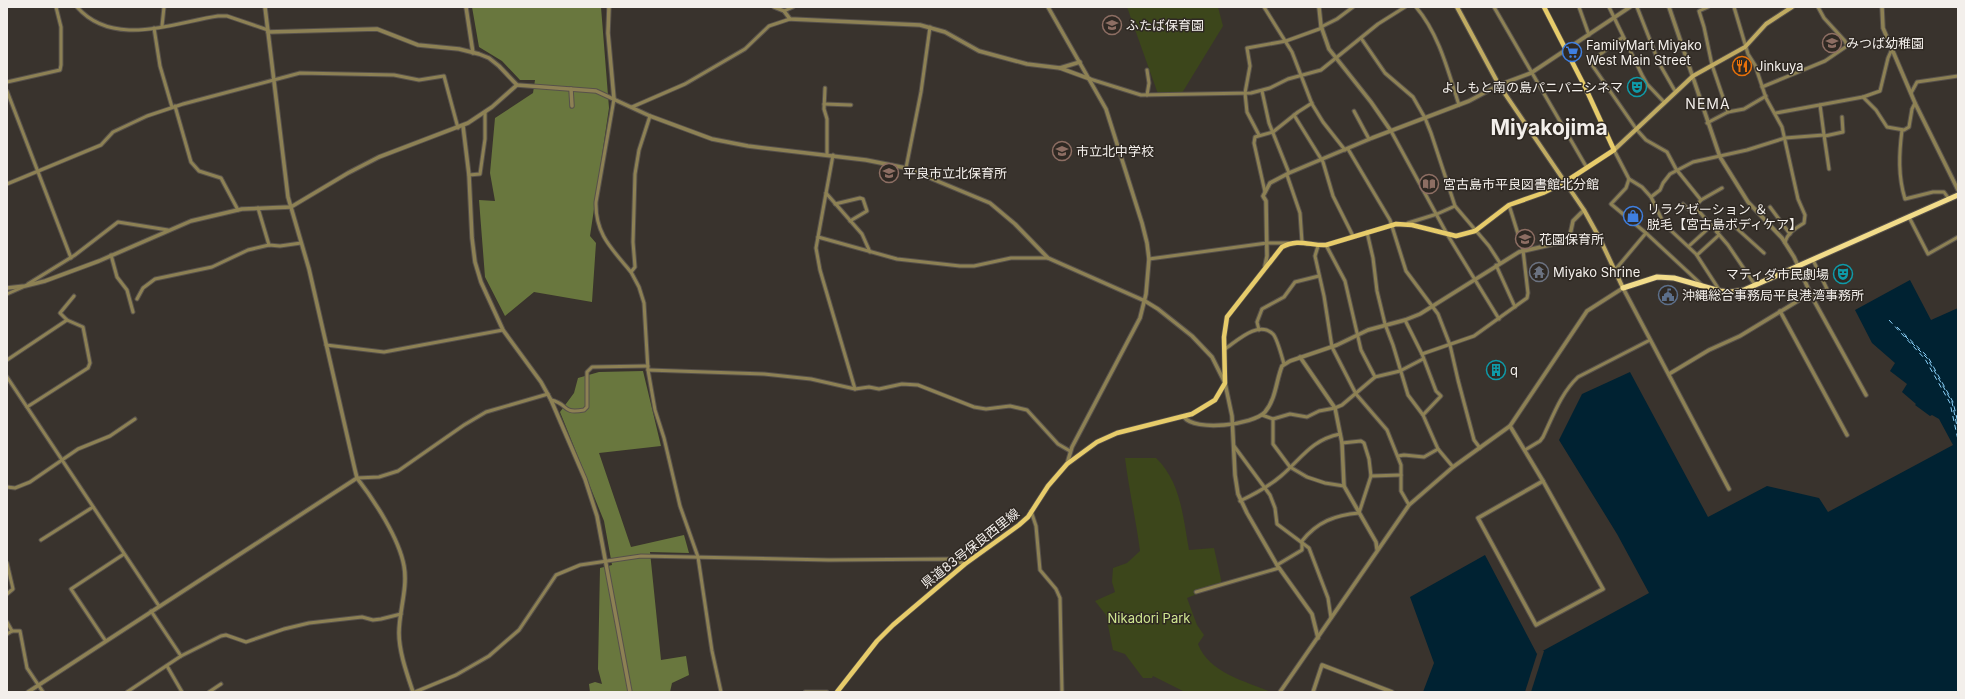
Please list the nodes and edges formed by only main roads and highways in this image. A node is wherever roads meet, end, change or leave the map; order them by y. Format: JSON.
{"nodes":[{"id":1,"x":1457,"y":7,"type":"edge"},
{"id":2,"x":1544,"y":7,"type":"edge"},
{"id":3,"x":1792,"y":7,"type":"edge"},
{"id":4,"x":1614,"y":150,"type":"junction"},
{"id":5,"x":1564,"y":182,"type":"junction"},
{"id":6,"x":1958,"y":195,"type":"edge"},
{"id":7,"x":1624,"y":288,"type":"joint"},
{"id":8,"x":837,"y":692,"type":"edge"}],
"edges":[{"from":1,"to":5,"type":"main road"},
{"from":2,"to":4,"type":"main road"},
{"from":3,"to":4,"type":"main road"},
{"from":4,"to":5,"type":"main road"},
{"from":5,"to":7,"type":"main road"},
{"from":5,"to":8,"type":"main road","name":"県道83号保良西里線"},
{"from":6,"to":7,"type":"highway"}]}
